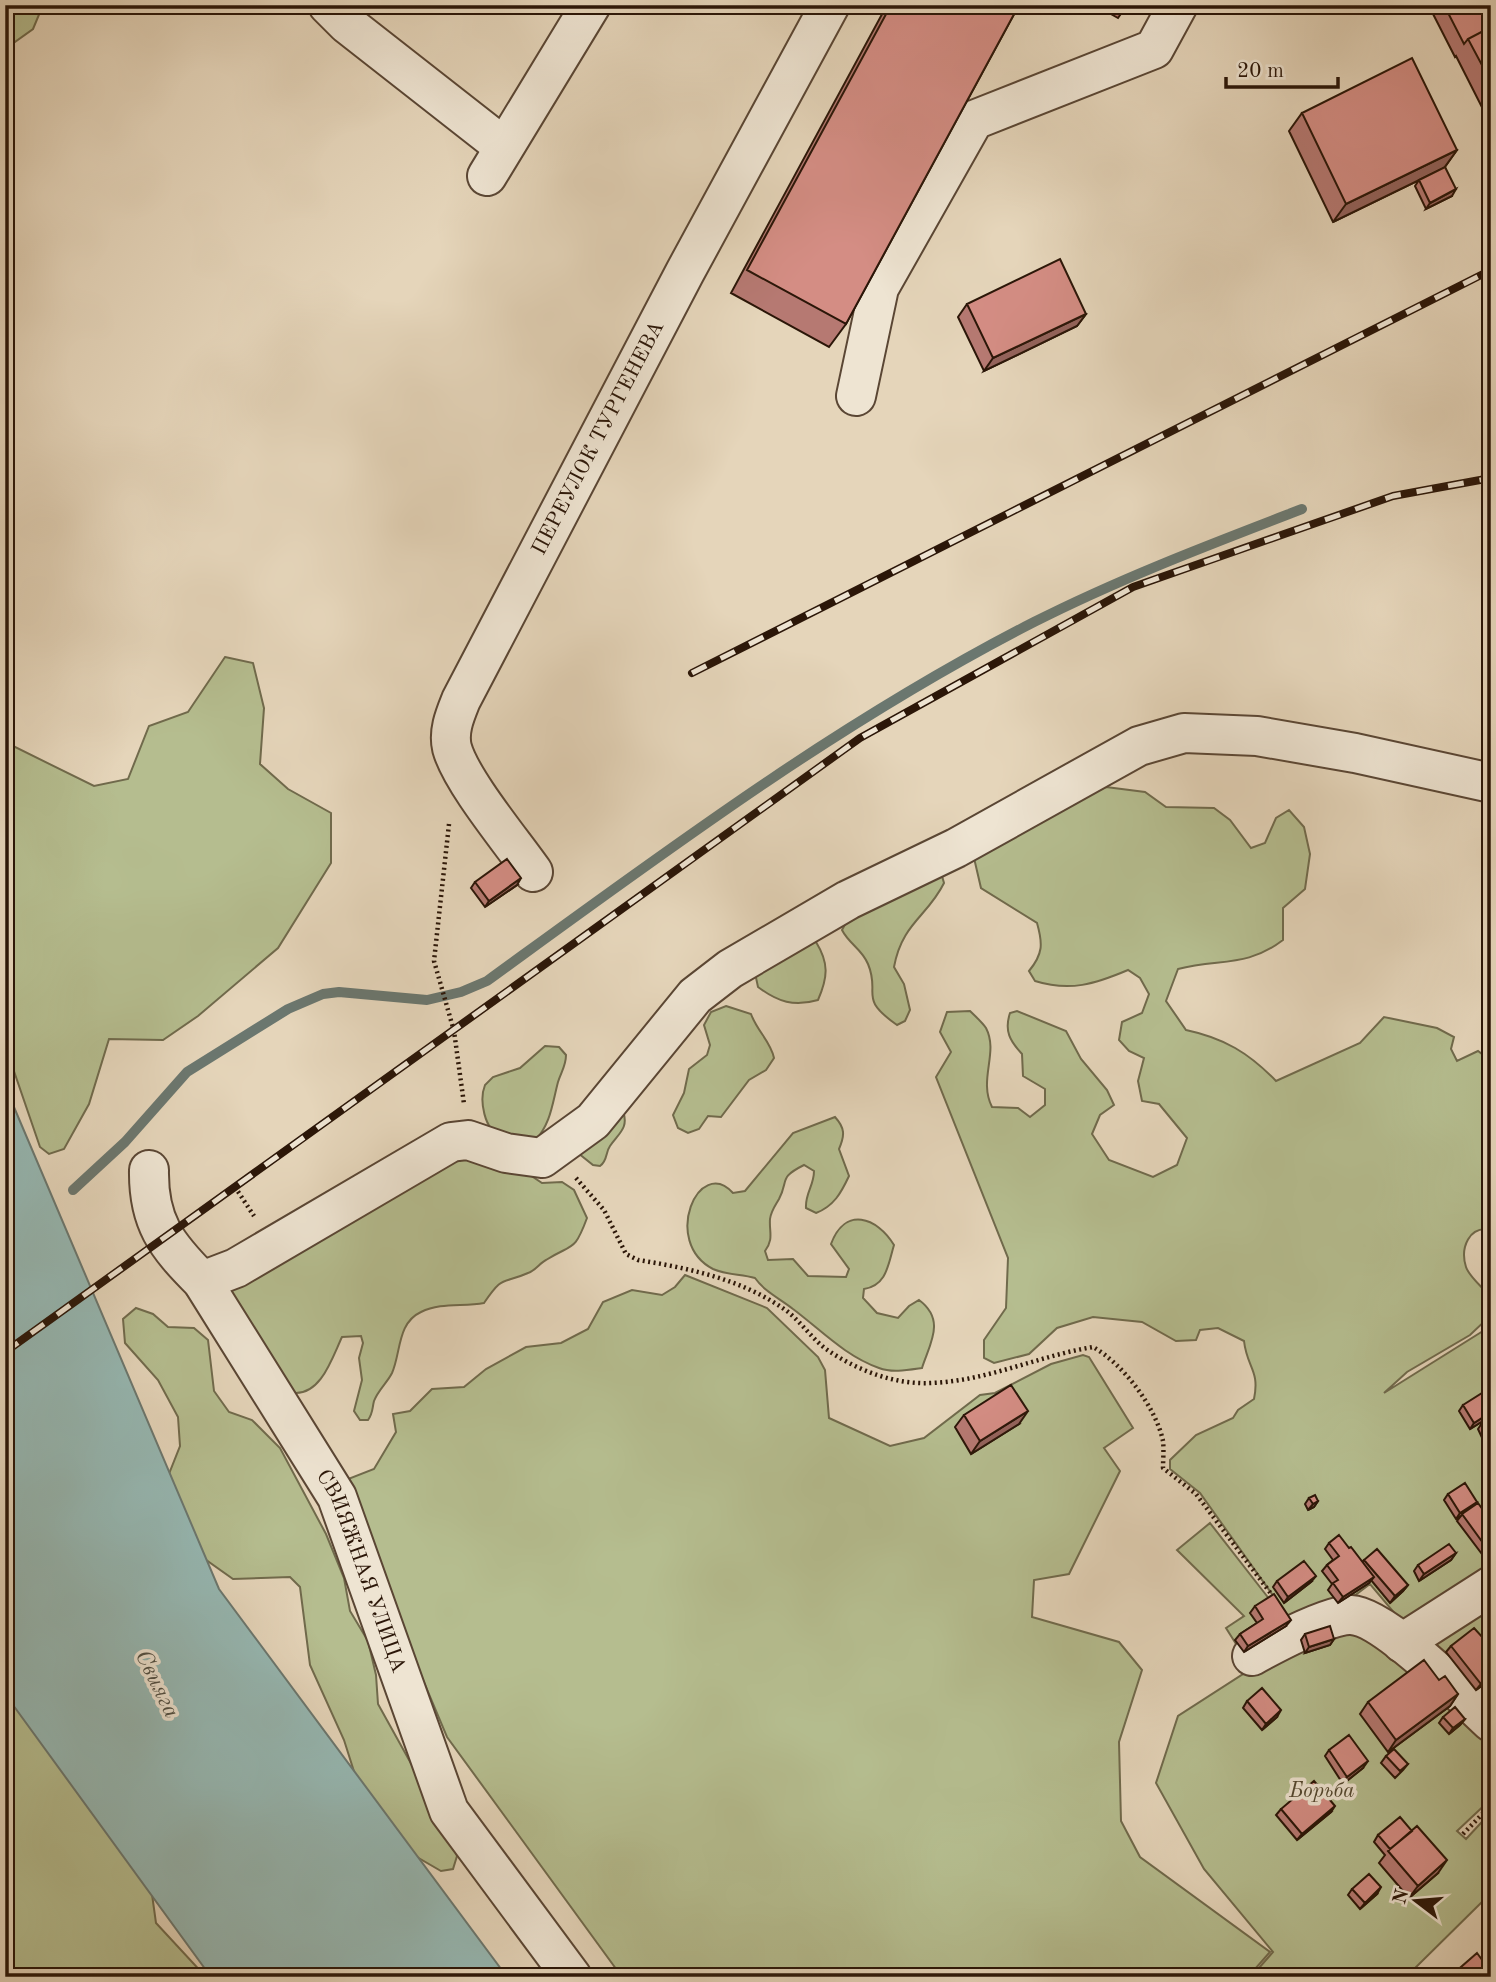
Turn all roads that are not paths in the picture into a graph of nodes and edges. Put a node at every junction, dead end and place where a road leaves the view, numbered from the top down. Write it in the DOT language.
graph roads {
  1 [pos="328,5"];
  2 [pos="591,5"];
  3 [pos="830,5"];
  4 [pos="1178,5"];
  5 [pos="856,396"];
  6 [pos="1491,783"];
  7 [pos="533,872"];
  8 [pos="149,1170"];
  9 [pos="202,1281"];
  10 [pos="1491,1587"];
  11 [pos="1402,1643"];
  12 [pos="1252,1656"];
  13 [pos="1491,1722"];
  14 [pos="572,1977"];
  1 -- 2 [label="street"];
  3 -- 7 [label="street, ПЕРЕУЛОК ТУРГЕНЕВА"];
  4 -- 5 [label="street"];
  6 -- 9 [label="street"];
  8 -- 9 [label="street, СВИЯЖНАЯ УЛИЦА"];
  9 -- 14 [label="street, СВИЯЖНАЯ УЛИЦА"];
  10 -- 11 [label="street"];
  11 -- 12 [label="street"];
  11 -- 13 [label="street"];
}
